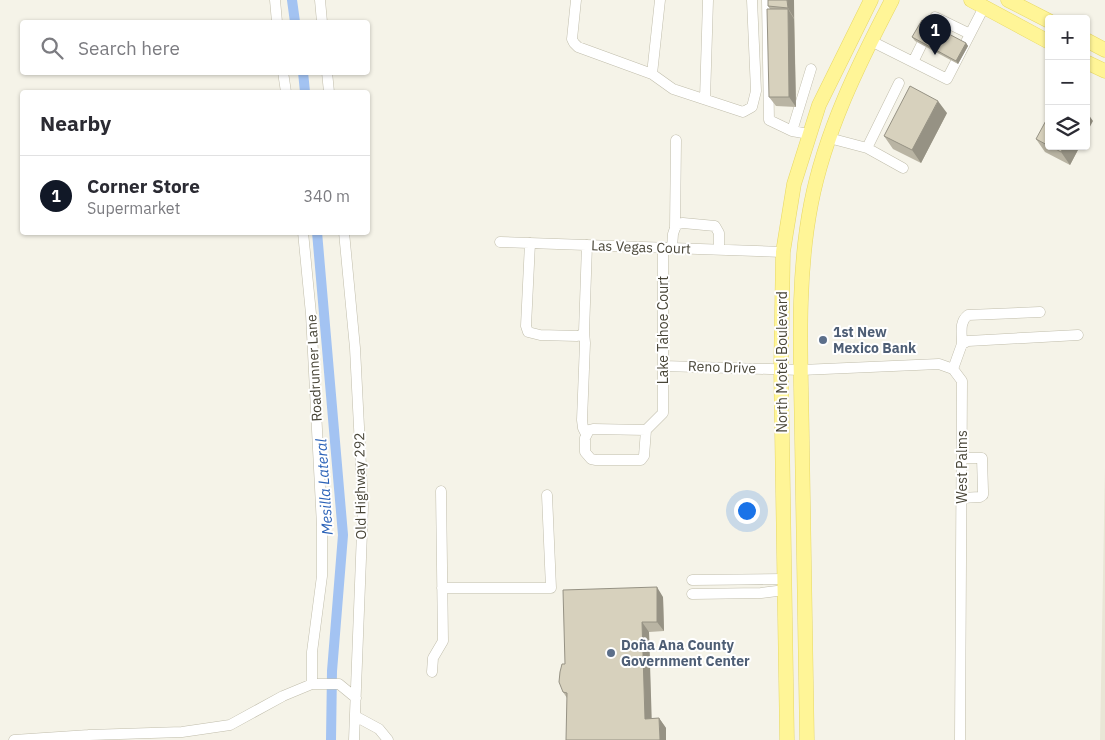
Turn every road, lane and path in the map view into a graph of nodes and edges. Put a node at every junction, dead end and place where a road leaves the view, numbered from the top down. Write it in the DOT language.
graph roads {
  1 [pos="275,0"];
  2 [pos="320,0"];
  3 [pos="576,0"];
  4 [pos="660,0"];
  5 [pos="708,0"];
  6 [pos="752,0"];
  7 [pos="766,0"];
  8 [pos="871,0"];
  9 [pos="892,0"];
  10 [pos="971,0"];
  11 [pos="1008,0"];
  12 [pos="984,7"];
  13 [pos="1045,19"];
  14 [pos="277,20"];
  15 [pos="322,20"];
  16 [pos="970,34"];
  17 [pos="1045,40"];
  18 [pos="871,41"];
  19 [pos="1096,45"];
  20 [pos="1088,60"];
  21 [pos="913,62"];
  22 [pos="1090,64"];
  23 [pos="811,69"];
  24 [pos="1105,71"];
  25 [pos="652,74"];
  26 [pos="283,75"];
  27 [pos="327,75"];
  28 [pos="899,83"];
  29 [pos="286,90"];
  30 [pos="329,90"];
  31 [pos="705,99"];
  32 [pos="792,131"];
  33 [pos="809,134"];
  34 [pos="829,138"];
  35 [pos="676,140"];
  36 [pos="867,148"];
  37 [pos="903,168"];
  38 [pos="675,228"];
  39 [pos="303,235"];
  40 [pos="344,235"];
  41 [pos="500,242"];
  42 [pos="530,243"];
  43 [pos="587,245"];
  44 [pos="668,248"];
  45 [pos="719,250"];
  46 [pos="783,252"];
  47 [pos="1040,312"];
  48 [pos="584,332"];
  49 [pos="1078,335"];
  50 [pos="962,344"];
  51 [pos="663,366"];
  52 [pos="781,369"];
  53 [pos="953,369"];
  54 [pos="801,370"];
  55 [pos="646,430"];
  56 [pos="586,434"];
  57 [pos="962,458"];
  58 [pos="440,491"];
  59 [pos="547,495"];
  60 [pos="962,498"];
  61 [pos="692,580"];
  62 [pos="785,584"];
  63 [pos="805,585"];
  64 [pos="442,588"];
  65 [pos="762,593"];
  66 [pos="692,594"];
  67 [pos="785,611"];
  68 [pos="432,672"];
  69 [pos="316,684"];
  70 [pos="356,698"];
  71 [pos="355,716"];
  72 [pos="90,738"];
  73 [pos="14,740"];
  74 [pos="354,740"];
  75 [pos="388,740"];
  76 [pos="787,740"];
  77 [pos="807,740"];
  78 [pos="960,740"];
  1 -- 14 [label="street"];
  2 -- 15 [label="street"];
  3 -- 25 [label="street"];
  4 -- 25 [label="street"];
  5 -- 31 [label="street"];
  6 -- 31 [label="street"];
  7 -- 32 [label="street"];
  8 -- 33 [label="main road, North Motel Boulevard"];
  9 -- 18 [label="main road, North Motel Boulevard"];
  10 -- 12 [label="main road"];
  11 -- 13 [label="main road"];
  12 -- 16 [label="street"];
  12 -- 17 [label="main road"];
  16 -- 21 [label="street"];
  16 -- 21 [label="street"];
  18 -- 21 [label="street"];
  18 -- 34 [label="main road, North Motel Boulevard"];
  19 -- 20 [label="main road"];
  22 -- 24 [label="main road"];
  23 -- 32 [label="street"];
  25 -- 31 [label="street"];
  26 -- 29 [label="street"];
  27 -- 30 [label="street"];
  28 -- 36 [label="street"];
  32 -- 33 [label="street"];
  33 -- 34 [label="main road"];
  33 -- 46 [label="main road, North Motel Boulevard"];
  34 -- 36 [label="street"];
  34 -- 54 [label="main road, North Motel Boulevard"];
  35 -- 38 [label="street, Lake Tahoe Court"];
  36 -- 37 [label="street"];
  38 -- 44 [label="street, Lake Tahoe Court"];
  38 -- 45 [label="street"];
  39 -- 69 [label="street, Roadrunner Lane"];
  40 -- 70 [label="street, Old Highway 292"];
  41 -- 42 [label="street, Las Vegas Court"];
  42 -- 43 [label="street, Las Vegas Court"];
  42 -- 48 [label="street"];
  43 -- 44 [label="street, Las Vegas Court"];
  43 -- 48 [label="street"];
  44 -- 45 [label="street, Las Vegas Court"];
  44 -- 51 [label="street, Lake Tahoe Court"];
  45 -- 46 [label="street, Las Vegas Court"];
  46 -- 52 [label="main road, North Motel Boulevard"];
  47 -- 50 [label="street"];
  48 -- 56 [label="street"];
  49 -- 50 [label="street"];
  50 -- 53 [label="street"];
  51 -- 52 [label="street, Reno Drive"];
  51 -- 55 [label="street, Lake Tahoe Court"];
  52 -- 54 [label="street"];
  52 -- 62 [label="main road, North Motel Boulevard"];
  53 -- 54 [label="street"];
  53 -- 57 [label="street, West Palms"];
  54 -- 63 [label="main road, North Motel Boulevard"];
  55 -- 56 [label="street"];
  55 -- 56 [label="street"];
  57 -- 60 [label="street, West Palms"];
  57 -- 60 [label="street"];
  58 -- 64 [label="street"];
  59 -- 64 [label="street"];
  60 -- 78 [label="street, West Palms"];
  61 -- 62 [label="street"];
  62 -- 63 [label="main road"];
  62 -- 65 [label="street"];
  62 -- 67 [label="main road, North Motel Boulevard"];
  63 -- 77 [label="main road, North Motel Boulevard"];
  64 -- 68 [label="street"];
  65 -- 66 [label="street"];
  65 -- 67 [label="street"];
  67 -- 76 [label="main road, North Motel Boulevard"];
  69 -- 70 [label="street"];
  69 -- 72 [label="street"];
  70 -- 71 [label="street, Old Highway 292"];
  71 -- 74 [label="street, Old Highway 292"];
  71 -- 75 [label="street"];
  72 -- 73 [label="street"];
}
